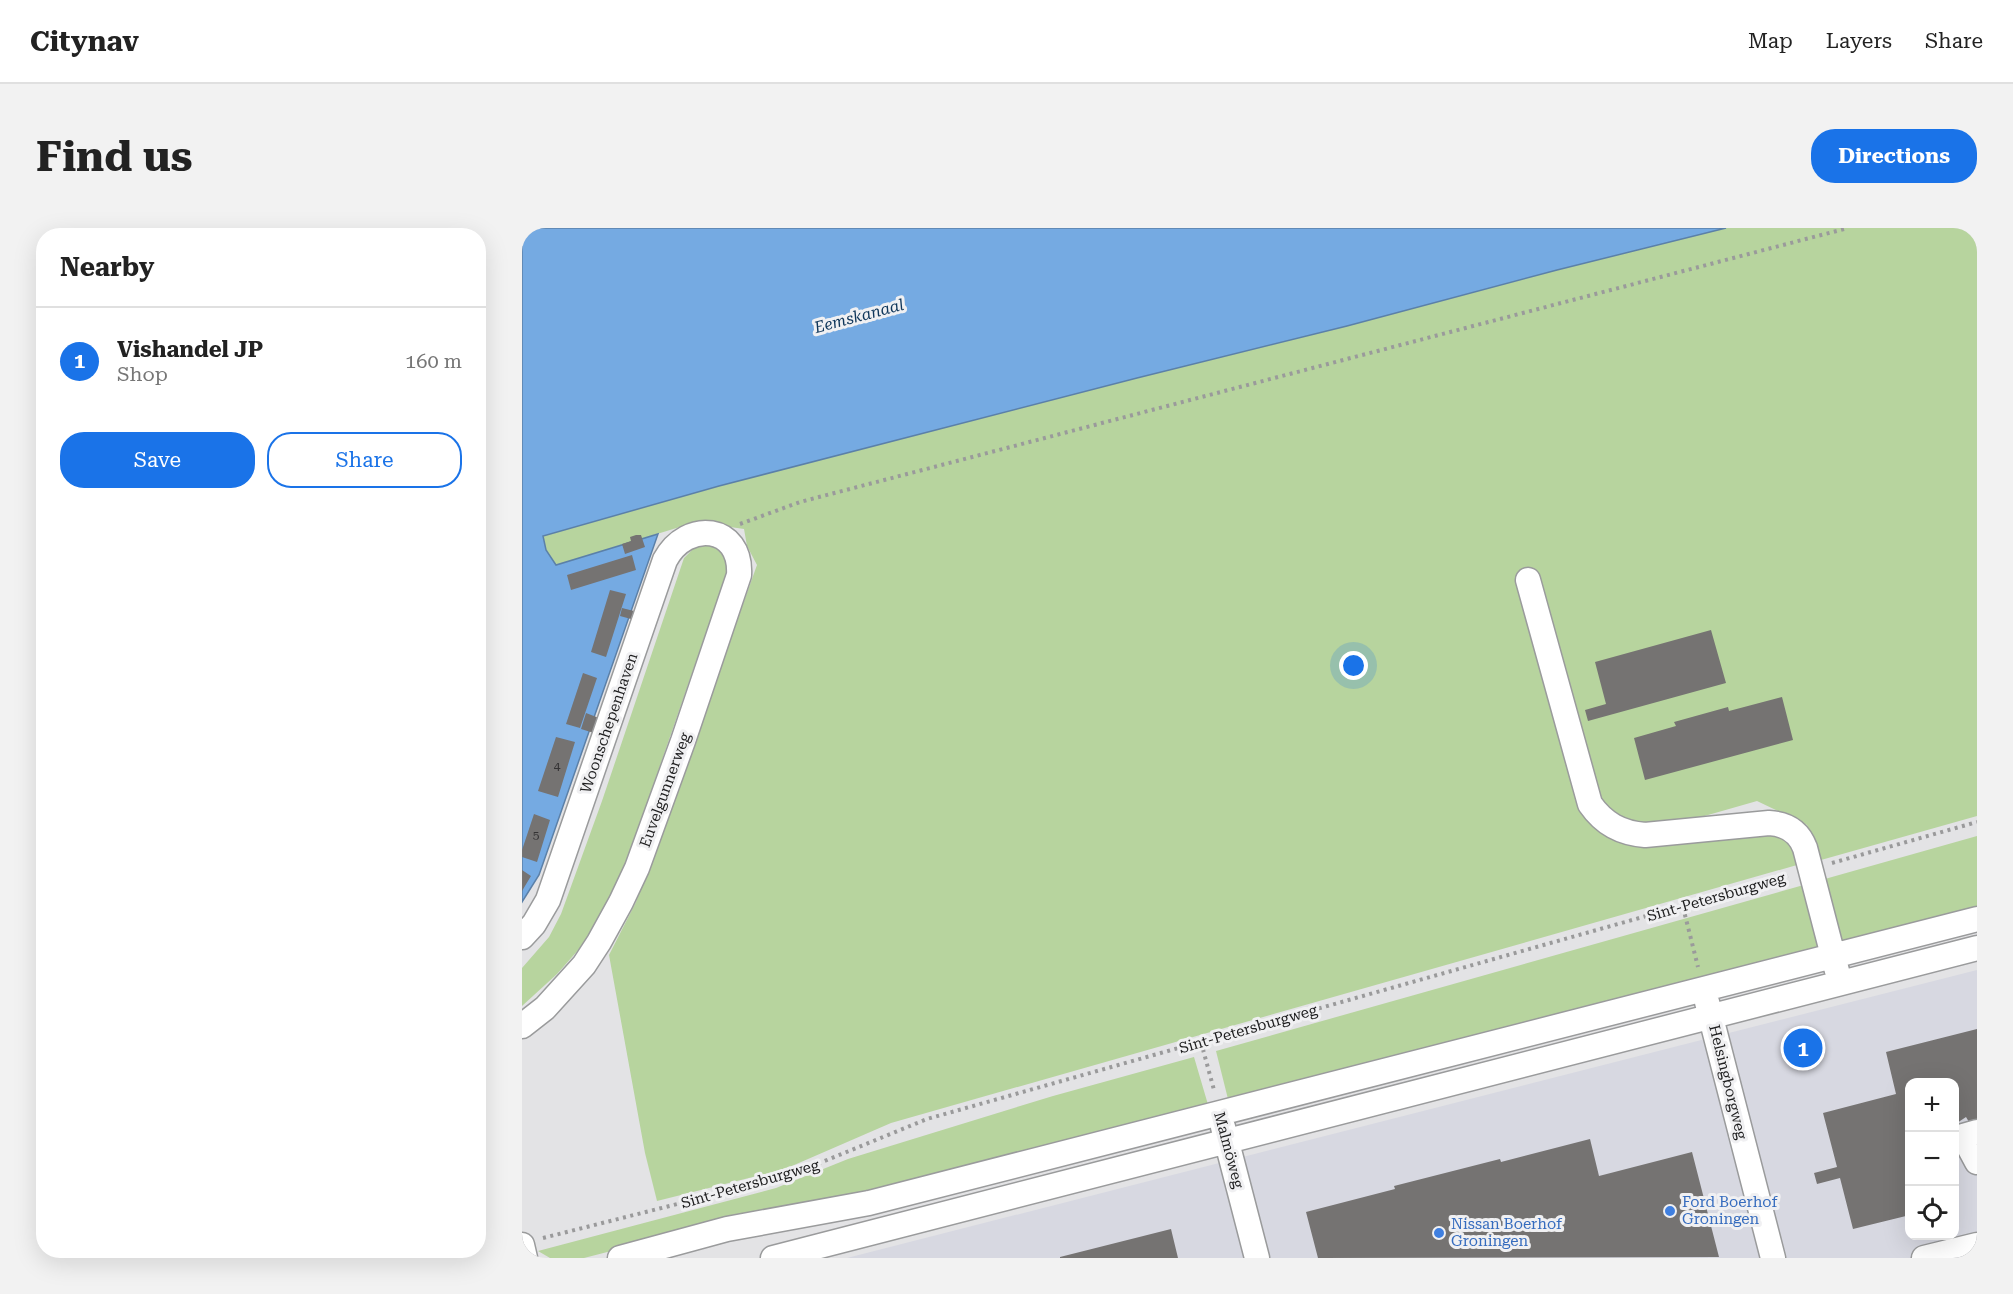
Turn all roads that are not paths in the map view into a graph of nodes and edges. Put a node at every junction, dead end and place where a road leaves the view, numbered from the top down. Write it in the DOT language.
graph roads {
  1 [pos="714,533"];
  2 [pos="1528,580"];
  3 [pos="1977,919"];
  4 [pos="522,937"];
  5 [pos="1977,948"];
  6 [pos="1833,956"];
  7 [pos="1840,983"];
  8 [pos="1704,989"];
  9 [pos="1711,1016"];
  10 [pos="522,1026"];
  11 [pos="1220,1112"];
  12 [pos="1977,1132"];
  13 [pos="1227,1141"];
  14 [pos="1977,1162"];
  15 [pos="1977,1245"];
  16 [pos="620,1258"];
  17 [pos="773,1258"];
  18 [pos="1257,1258"];
  19 [pos="1773,1258"];
  20 [pos="1924,1258"];
  1 -- 4 [label="street, Woonschepenhaven"];
  1 -- 10 [label="street, Euvelgunnerweg"];
  2 -- 6 [label="street"];
  3 -- 6 [label="street"];
  5 -- 7 [label="street"];
  6 -- 7 [label="street"];
  6 -- 8 [label="street"];
  7 -- 9 [label="street"];
  8 -- 9 [label="street, Helsingborgweg"];
  8 -- 11 [label="street"];
  9 -- 13 [label="street"];
  9 -- 19 [label="street, Helsingborgweg"];
  11 -- 13 [label="street, Malmöweg"];
  11 -- 16 [label="street"];
  12 -- 14 [label="street"];
  13 -- 17 [label="street"];
  13 -- 18 [label="street, Malmöweg"];
  15 -- 20 [label="street"];
}
